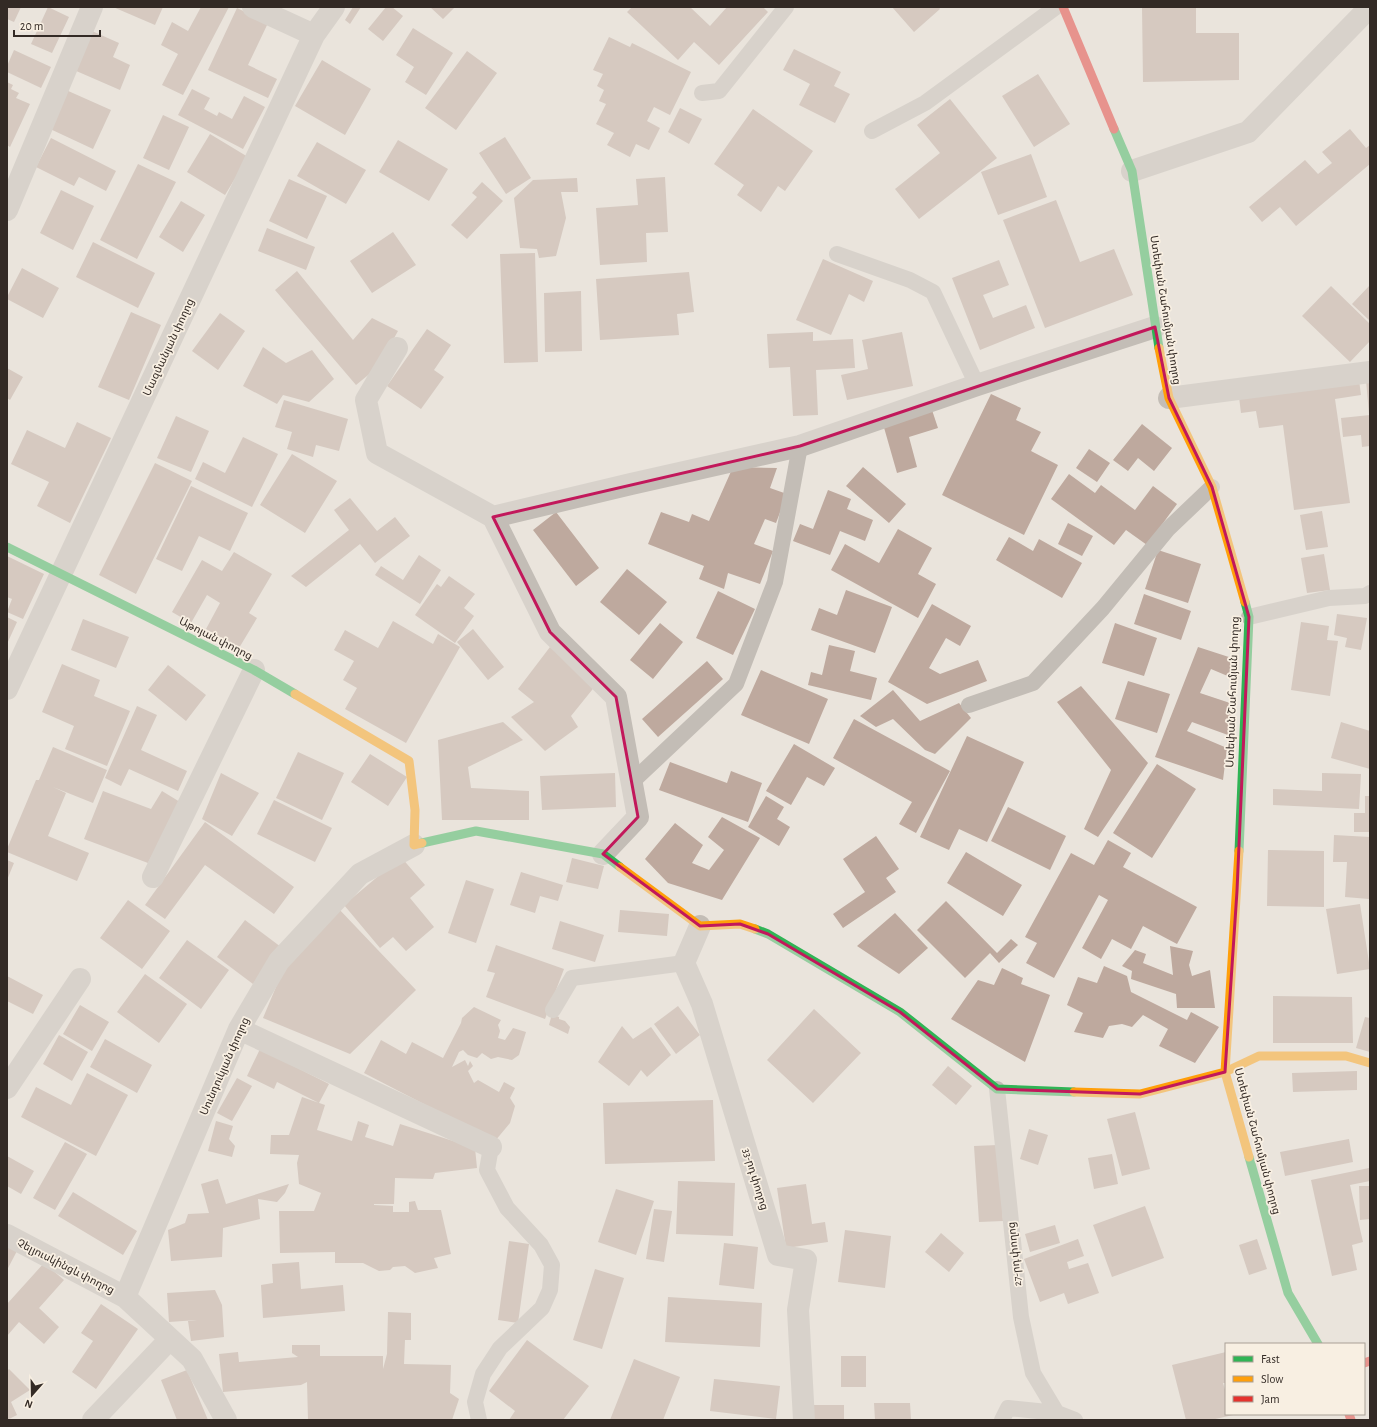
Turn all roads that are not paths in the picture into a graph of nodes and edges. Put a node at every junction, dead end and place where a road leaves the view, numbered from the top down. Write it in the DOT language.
graph roads {
  1 [pos="92,7"];
  2 [pos="253,7"];
  3 [pos="334,7"];
  4 [pos="786,7"];
  5 [pos="1056,7"];
  6 [pos="1063,7"];
  7 [pos="1370,7"];
  8 [pos="314,35"];
  9 [pos="702,93"];
  10 [pos="872,131"];
  11 [pos="1132,171"];
  12 [pos="7,210"];
  13 [pos="837,254"];
  14 [pos="1155,327"];
  15 [pos="397,348"];
  16 [pos="1370,372"];
  17 [pos="977,386"];
  18 [pos="1169,398"];
  19 [pos="800,446"];
  20 [pos="1212,488"];
  21 [pos="493,517"];
  22 [pos="7,547"];
  23 [pos="62,574"];
  24 [pos="1370,593"];
  25 [pos="1248,617"];
  26 [pos="254,670"];
  27 [pos="7,689"];
  28 [pos="969,705"];
  29 [pos="632,782"];
  30 [pos="414,845"];
  31 [pos="603,854"];
  32 [pos="153,877"];
  33 [pos="700,926"];
  34 [pos="684,963"];
  35 [pos="80,979"];
  36 [pos="553,1010"];
  37 [pos="239,1029"];
  38 [pos="1370,1063"];
  39 [pos="1225,1072"];
  40 [pos="7,1088"];
  41 [pos="997,1089"];
  42 [pos="491,1147"];
  43 [pos="7,1235"];
  44 [pos="126,1297"];
  45 [pos="170,1339"];
  46 [pos="1317,1343"];
  47 [pos="1056,1416"];
  48 [pos="93,1420"];
  49 [pos="226,1420"];
  50 [pos="479,1420"];
  51 [pos="804,1420"];
  52 [pos="1002,1420"];
  53 [pos="1075,1420"];
  1 -- 12 [label="street"];
  2 -- 8 [label="street"];
  3 -- 8 [label="street, Մազմանյան փողոց"];
  4 -- 9 [label="lane"];
  5 -- 10 [label="lane"];
  6 -- 11 [label="main road, Ստեփան Շահումյան փողոց"];
  7 -- 11 [label="street"];
  8 -- 23 [label="street, Մազմանյան փողոց"];
  11 -- 14 [label="main road, Ստեփան Շահումյան փողոց"];
  13 -- 17 [label="lane"];
  14 -- 17 [label="street"];
  14 -- 18 [label="main road, Ստեփան Շահումյան փողոց"];
  15 -- 21 [label="street"];
  16 -- 18 [label="street"];
  17 -- 19 [label="street"];
  18 -- 20 [label="main road, Ստեփան Շահումյան փողոց"];
  19 -- 21 [label="street"];
  19 -- 29 [label="lane"];
  20 -- 25 [label="main road, Ստեփան Շահումյան փողոց"];
  20 -- 28 [label="lane"];
  21 -- 29 [label="street"];
  22 -- 23 [label="main road, Աթոյան փողոց"];
  23 -- 26 [label="main road, Աթոյան փողոց"];
  23 -- 27 [label="street, Մազմանյան փողոց"];
  24 -- 25 [label="lane"];
  25 -- 39 [label="main road, Ստեփան Շահումյան փողոց"];
  26 -- 30 [label="main road, Աթոյան փողոց"];
  26 -- 32 [label="street"];
  29 -- 31 [label="street"];
  30 -- 31 [label="main road"];
  30 -- 37 [label="street, Սունդուկյան փողոց"];
  31 -- 33 [label="main road"];
  33 -- 34 [label="street"];
  33 -- 41 [label="main road"];
  34 -- 36 [label="lane"];
  34 -- 51 [label="street, 33-րդ փողոց"];
  35 -- 40 [label="street"];
  37 -- 42 [label="street"];
  37 -- 44 [label="street, Սունդուկյան փողոց"];
  38 -- 39 [label="main road"];
  39 -- 41 [label="main road"];
  39 -- 46 [label="main road, Ստեփան Շահումյան փողոց"];
  41 -- 47 [label="lane, 27-րդ փողոց"];
  42 -- 50 [label="lane"];
  43 -- 44 [label="street, Չելյուսկինցև փողոց"];
  44 -- 45 [label="street, Չելյուսկինցև փողոց"];
  45 -- 48 [label="street"];
  45 -- 49 [label="street, Չելյուսկինցև փողոց"];
  47 -- 52 [label="lane"];
  47 -- 53 [label="lane"];
}
